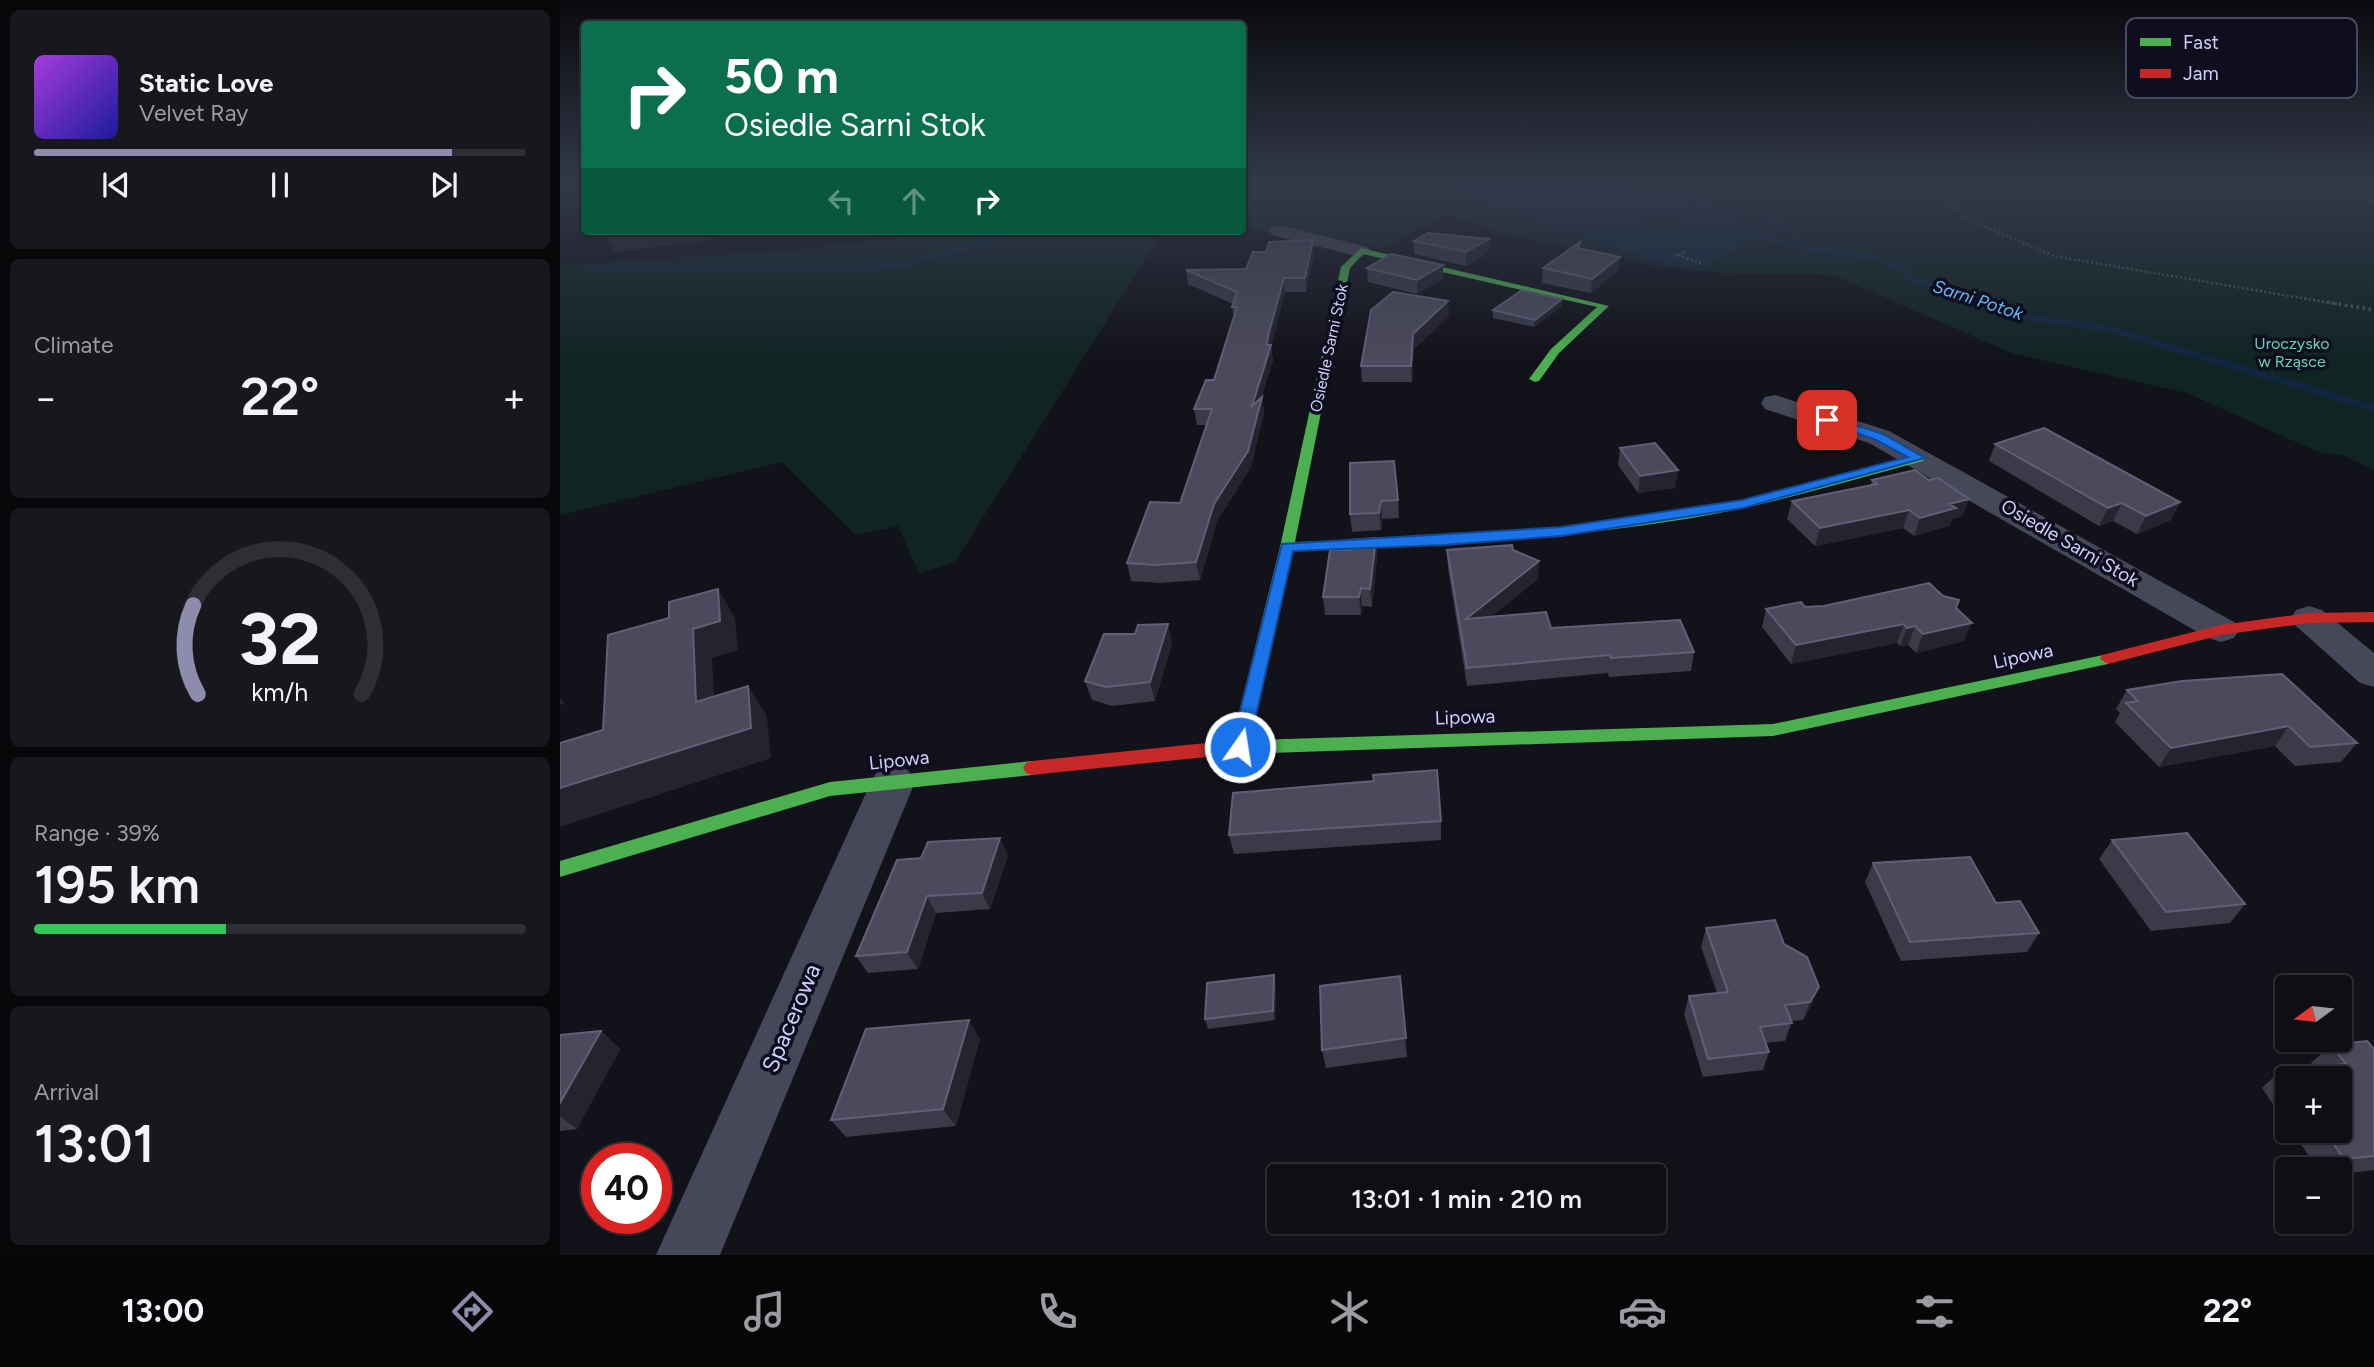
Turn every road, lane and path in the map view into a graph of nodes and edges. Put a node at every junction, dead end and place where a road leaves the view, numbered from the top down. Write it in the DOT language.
graph roads {
  1 [pos="1322,242"];
  2 [pos="2020,242"];
  3 [pos="1361,251"];
  4 [pos="1685,252"];
  5 [pos="1701,263"];
  6 [pos="2374,310"];
  7 [pos="1535,379"];
  8 [pos="1775,403"];
  9 [pos="1919,458"];
  10 [pos="1287,547"];
  11 [pos="2374,617"];
  12 [pos="2309,618"];
  13 [pos="2221,630"];
  14 [pos="2374,674"];
  15 [pos="1240,747"];
  16 [pos="893,782"];
  17 [pos="560,869"];
  18 [pos="688,1255"];
  1 -- 3 [label="street"];
  2 -- 6 [label="path"];
  3 -- 7 [label="street"];
  3 -- 10 [label="street, Osiedle Sarni Stok"];
  4 -- 5 [label="path"];
  8 -- 9 [label="street, Osiedle Sarni Stok"];
  9 -- 10 [label="street"];
  9 -- 13 [label="street, Osiedle Sarni Stok"];
  10 -- 15 [label="street, Osiedle Sarni Stok"];
  11 -- 12 [label="street, Lipowa"];
  12 -- 13 [label="street, Lipowa"];
  12 -- 14 [label="street"];
  13 -- 15 [label="street, Lipowa"];
  15 -- 16 [label="street, Lipowa"];
  16 -- 17 [label="street, Lipowa"];
  16 -- 18 [label="street, Spacerowa"];
}
